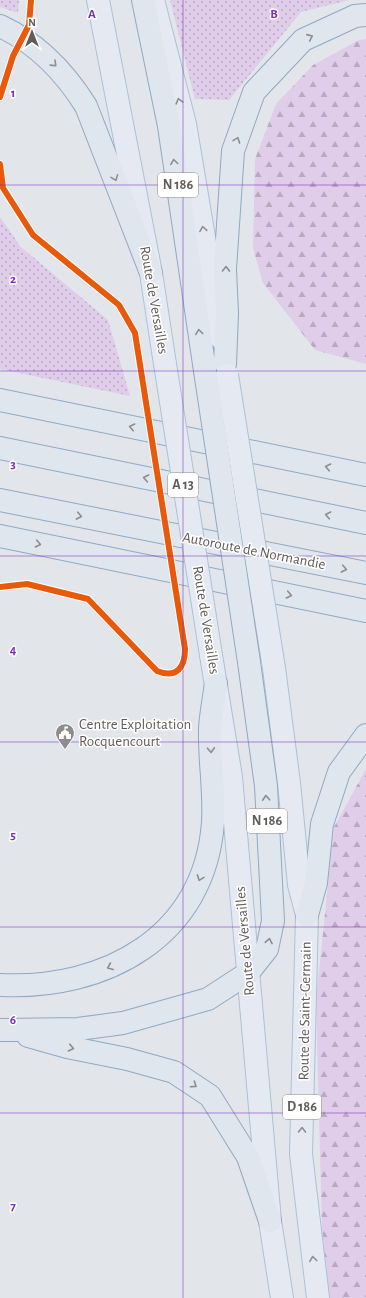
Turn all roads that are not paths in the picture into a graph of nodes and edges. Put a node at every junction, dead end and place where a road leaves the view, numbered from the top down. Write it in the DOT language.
graph roads {
  1 [pos="98,0"];
  2 [pos="143,0"];
  3 [pos="152,0"];
  4 [pos="366,15"];
  5 [pos="0,26"];
  6 [pos="151,272"];
  7 [pos="219,370"];
  8 [pos="0,400"];
  9 [pos="0,448"];
  10 [pos="366,475"];
  11 [pos="0,500"];
  12 [pos="366,523"];
  13 [pos="0,536"];
  14 [pos="366,573"];
  15 [pos="366,611"];
  16 [pos="216,683"];
  17 [pos="366,735"];
  18 [pos="307,916"];
  19 [pos="248,973"];
  20 [pos="0,985"];
  21 [pos="3,1030"];
  22 [pos="270,1221"];
  23 [pos="282,1298"];
  24 [pos="318,1298"];
  1 -- 6 [label="main road, Route de Versailles / N 186"];
  7 -- 2 [label="highway, N 186, one-way"];
  7 -- 3 [label="main road, N 186, one-way"];
  7 -- 4 [label="highway, one-way"];
  5 -- 6 [label="highway, one-way"];
  6 -- 16 [label="main road, Route de Versailles / N 186, bridge"];
  7 -- 18 [label="main road, N 186, bridge"];
  19 -- 7 [label="highway, N 186, one-way, bridge"];
  10 -- 8 [label="highway, one-way"];
  12 -- 9 [label="highway, A 13, one-way"];
  11 -- 14 [label="highway, Autoroute de Normandie, one-way"];
  13 -- 15 [label="highway, one-way"];
  16 -- 19 [label="main road, Route de Versailles / N 186"];
  16 -- 20 [label="highway, one-way"];
  17 -- 18 [label="highway"];
  24 -- 18 [label="main road, Route de Saint-Germain / D 186, one-way"];
  19 -- 21 [label="highway"];
  19 -- 22 [label="main road, Route de Versailles / N 186"];
  21 -- 22 [label="highway, one-way"];
  22 -- 23 [label="main road"];
}
